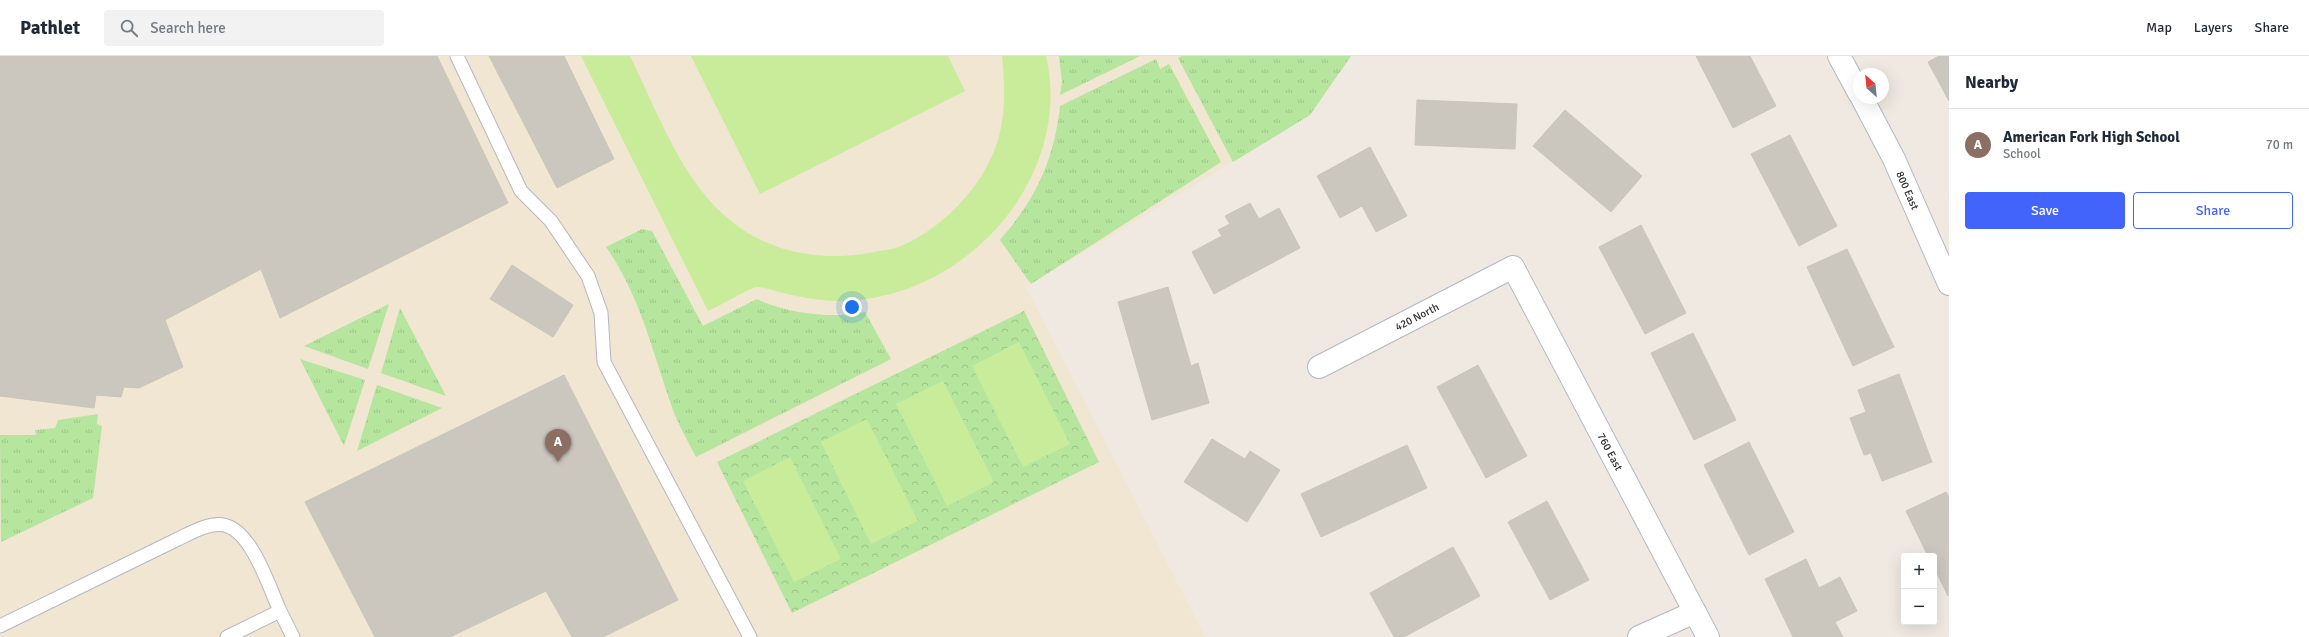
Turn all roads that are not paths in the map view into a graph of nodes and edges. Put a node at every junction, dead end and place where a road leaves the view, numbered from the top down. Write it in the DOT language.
graph roads {
  1 [pos="457,56"];
  2 [pos="1839,56"];
  3 [pos="1853,82"];
  4 [pos="1865,104"];
  5 [pos="1513,267"];
  6 [pos="1949,284"];
  7 [pos="1319,367"];
  8 [pos="280,610"];
  9 [pos="1695,612"];
  10 [pos="0,626"];
  11 [pos="227,637"];
  12 [pos="293,637"];
  13 [pos="750,637"];
  14 [pos="1639,637"];
  15 [pos="1708,637"];
  1 -- 13 [label="lane"];
  2 -- 3 [label="street"];
  4 -- 6 [label="street, 800 East"];
  5 -- 7 [label="street, 420 North"];
  5 -- 9 [label="street, 760 East"];
  8 -- 10 [label="lane"];
  8 -- 11 [label="lane"];
  8 -- 12 [label="lane"];
  9 -- 14 [label="street"];
  9 -- 15 [label="street, 760 East"];
}
